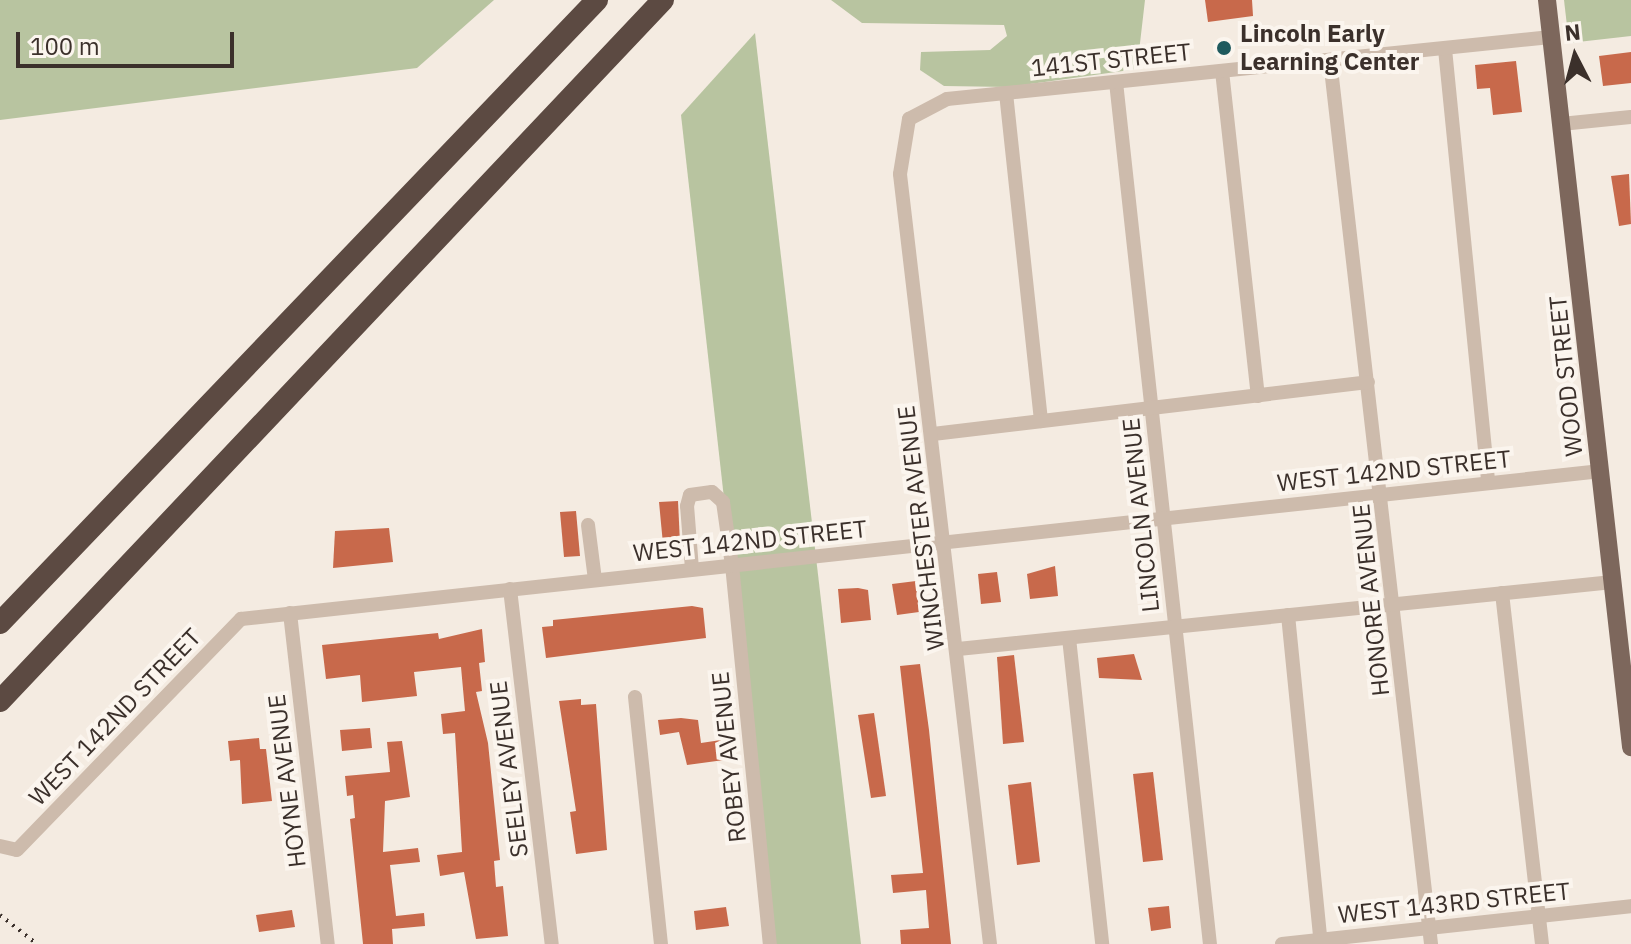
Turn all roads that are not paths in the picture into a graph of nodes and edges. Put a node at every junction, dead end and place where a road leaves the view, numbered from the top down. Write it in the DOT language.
graph roads {
  1 [pos="597,0"];
  2 [pos="663,0"];
  3 [pos="1547,0"];
  4 [pos="1551,37"];
  5 [pos="1445,49"];
  6 [pos="1330,60"];
  7 [pos="1222,71"];
  8 [pos="1116,82"];
  9 [pos="1006,93"];
  10 [pos="916,112"];
  11 [pos="1631,117"];
  12 [pos="1561,124"];
  13 [pos="1368,382"];
  14 [pos="1258,396"];
  15 [pos="1152,408"];
  16 [pos="1041,421"];
  17 [pos="933,434"];
  18 [pos="1601,471"];
  19 [pos="1488,483"];
  20 [pos="1382,495"];
  21 [pos="1164,518"];
  22 [pos="588,525"];
  23 [pos="946,542"];
  24 [pos="732,565"];
  25 [pos="692,569"];
  26 [pos="595,580"];
  27 [pos="1613,582"];
  28 [pos="510,589"];
  29 [pos="1502,593"];
  30 [pos="1394,605"];
  31 [pos="290,613"];
  32 [pos="1288,615"];
  33 [pos="0,623"];
  34 [pos="1176,627"];
  35 [pos="1069,638"];
  36 [pos="958,649"];
  37 [pos="635,697"];
  38 [pos="0,701"];
  39 [pos="1631,747"];
  40 [pos="0,846"];
  41 [pos="1631,906"];
  42 [pos="1538,916"];
  43 [pos="1430,928"];
  44 [pos="1321,942"];
  45 [pos="328,944"];
  46 [pos="552,944"];
  47 [pos="661,944"];
  48 [pos="770,944"];
  49 [pos="990,944"];
  50 [pos="1102,944"];
  51 [pos="1210,944"];
  52 [pos="1282,944"];
  53 [pos="1431,944"];
  54 [pos="1542,944"];
  1 -- 33 [label="highway"];
  2 -- 38 [label="highway"];
  3 -- 4 [label="main road, WOOD STREET"];
  4 -- 5 [label="street, 141ST STREET"];
  4 -- 12 [label="main road, WOOD STREET"];
  5 -- 6 [label="street, 141ST STREET"];
  5 -- 19 [label="street"];
  6 -- 7 [label="street, 141ST STREET"];
  6 -- 13 [label="street, HONORE AVENUE"];
  7 -- 8 [label="street, 141ST STREET"];
  7 -- 14 [label="street"];
  8 -- 9 [label="street, 141ST STREET"];
  8 -- 15 [label="street, LINCOLN AVENUE"];
  9 -- 10 [label="street, 141ST STREET"];
  9 -- 16 [label="street"];
  10 -- 17 [label="street, WINCHESTER AVENUE"];
  11 -- 12 [label="street"];
  12 -- 18 [label="main road, WOOD STREET"];
  13 -- 14 [label="street"];
  13 -- 20 [label="street, HONORE AVENUE"];
  14 -- 15 [label="street"];
  15 -- 16 [label="street"];
  15 -- 21 [label="street, LINCOLN AVENUE"];
  16 -- 17 [label="street"];
  17 -- 23 [label="street, WINCHESTER AVENUE"];
  18 -- 19 [label="street, WEST 142ND STREET"];
  18 -- 27 [label="main road, WOOD STREET"];
  19 -- 20 [label="street, WEST 142ND STREET"];
  20 -- 21 [label="street, WEST 142ND STREET"];
  20 -- 30 [label="street, HONORE AVENUE"];
  21 -- 23 [label="street, WEST 142ND STREET"];
  21 -- 34 [label="street, LINCOLN AVENUE"];
  22 -- 26 [label="street"];
  23 -- 24 [label="street, WEST 142ND STREET"];
  23 -- 36 [label="street, WINCHESTER AVENUE"];
  24 -- 25 [label="street, WEST 142ND STREET"];
  24 -- 25 [label="street, ROBEY AVENUE"];
  24 -- 48 [label="street, ROBEY AVENUE"];
  25 -- 26 [label="street, WEST 142ND STREET"];
  26 -- 28 [label="street, WEST 142ND STREET"];
  27 -- 29 [label="street"];
  27 -- 39 [label="main road, WOOD STREET"];
  28 -- 31 [label="street, WEST 142ND STREET"];
  28 -- 46 [label="street, SEELEY AVENUE"];
  29 -- 30 [label="street"];
  29 -- 42 [label="street"];
  30 -- 32 [label="street"];
  30 -- 43 [label="street, HONORE AVENUE"];
  31 -- 40 [label="street, WEST 142ND STREET"];
  31 -- 45 [label="street, HOYNE AVENUE"];
  32 -- 34 [label="street"];
  32 -- 44 [label="street"];
  34 -- 35 [label="street"];
  34 -- 51 [label="street, LINCOLN AVENUE"];
  35 -- 36 [label="street"];
  35 -- 50 [label="street"];
  36 -- 49 [label="street, WINCHESTER AVENUE"];
  37 -- 47 [label="street"];
  41 -- 42 [label="street, WEST 143RD STREET"];
  42 -- 43 [label="street, WEST 143RD STREET"];
  42 -- 54 [label="street"];
  43 -- 44 [label="street, WEST 143RD STREET"];
  43 -- 53 [label="street, HONORE AVENUE"];
  44 -- 52 [label="street, WEST 143RD STREET"];
}
